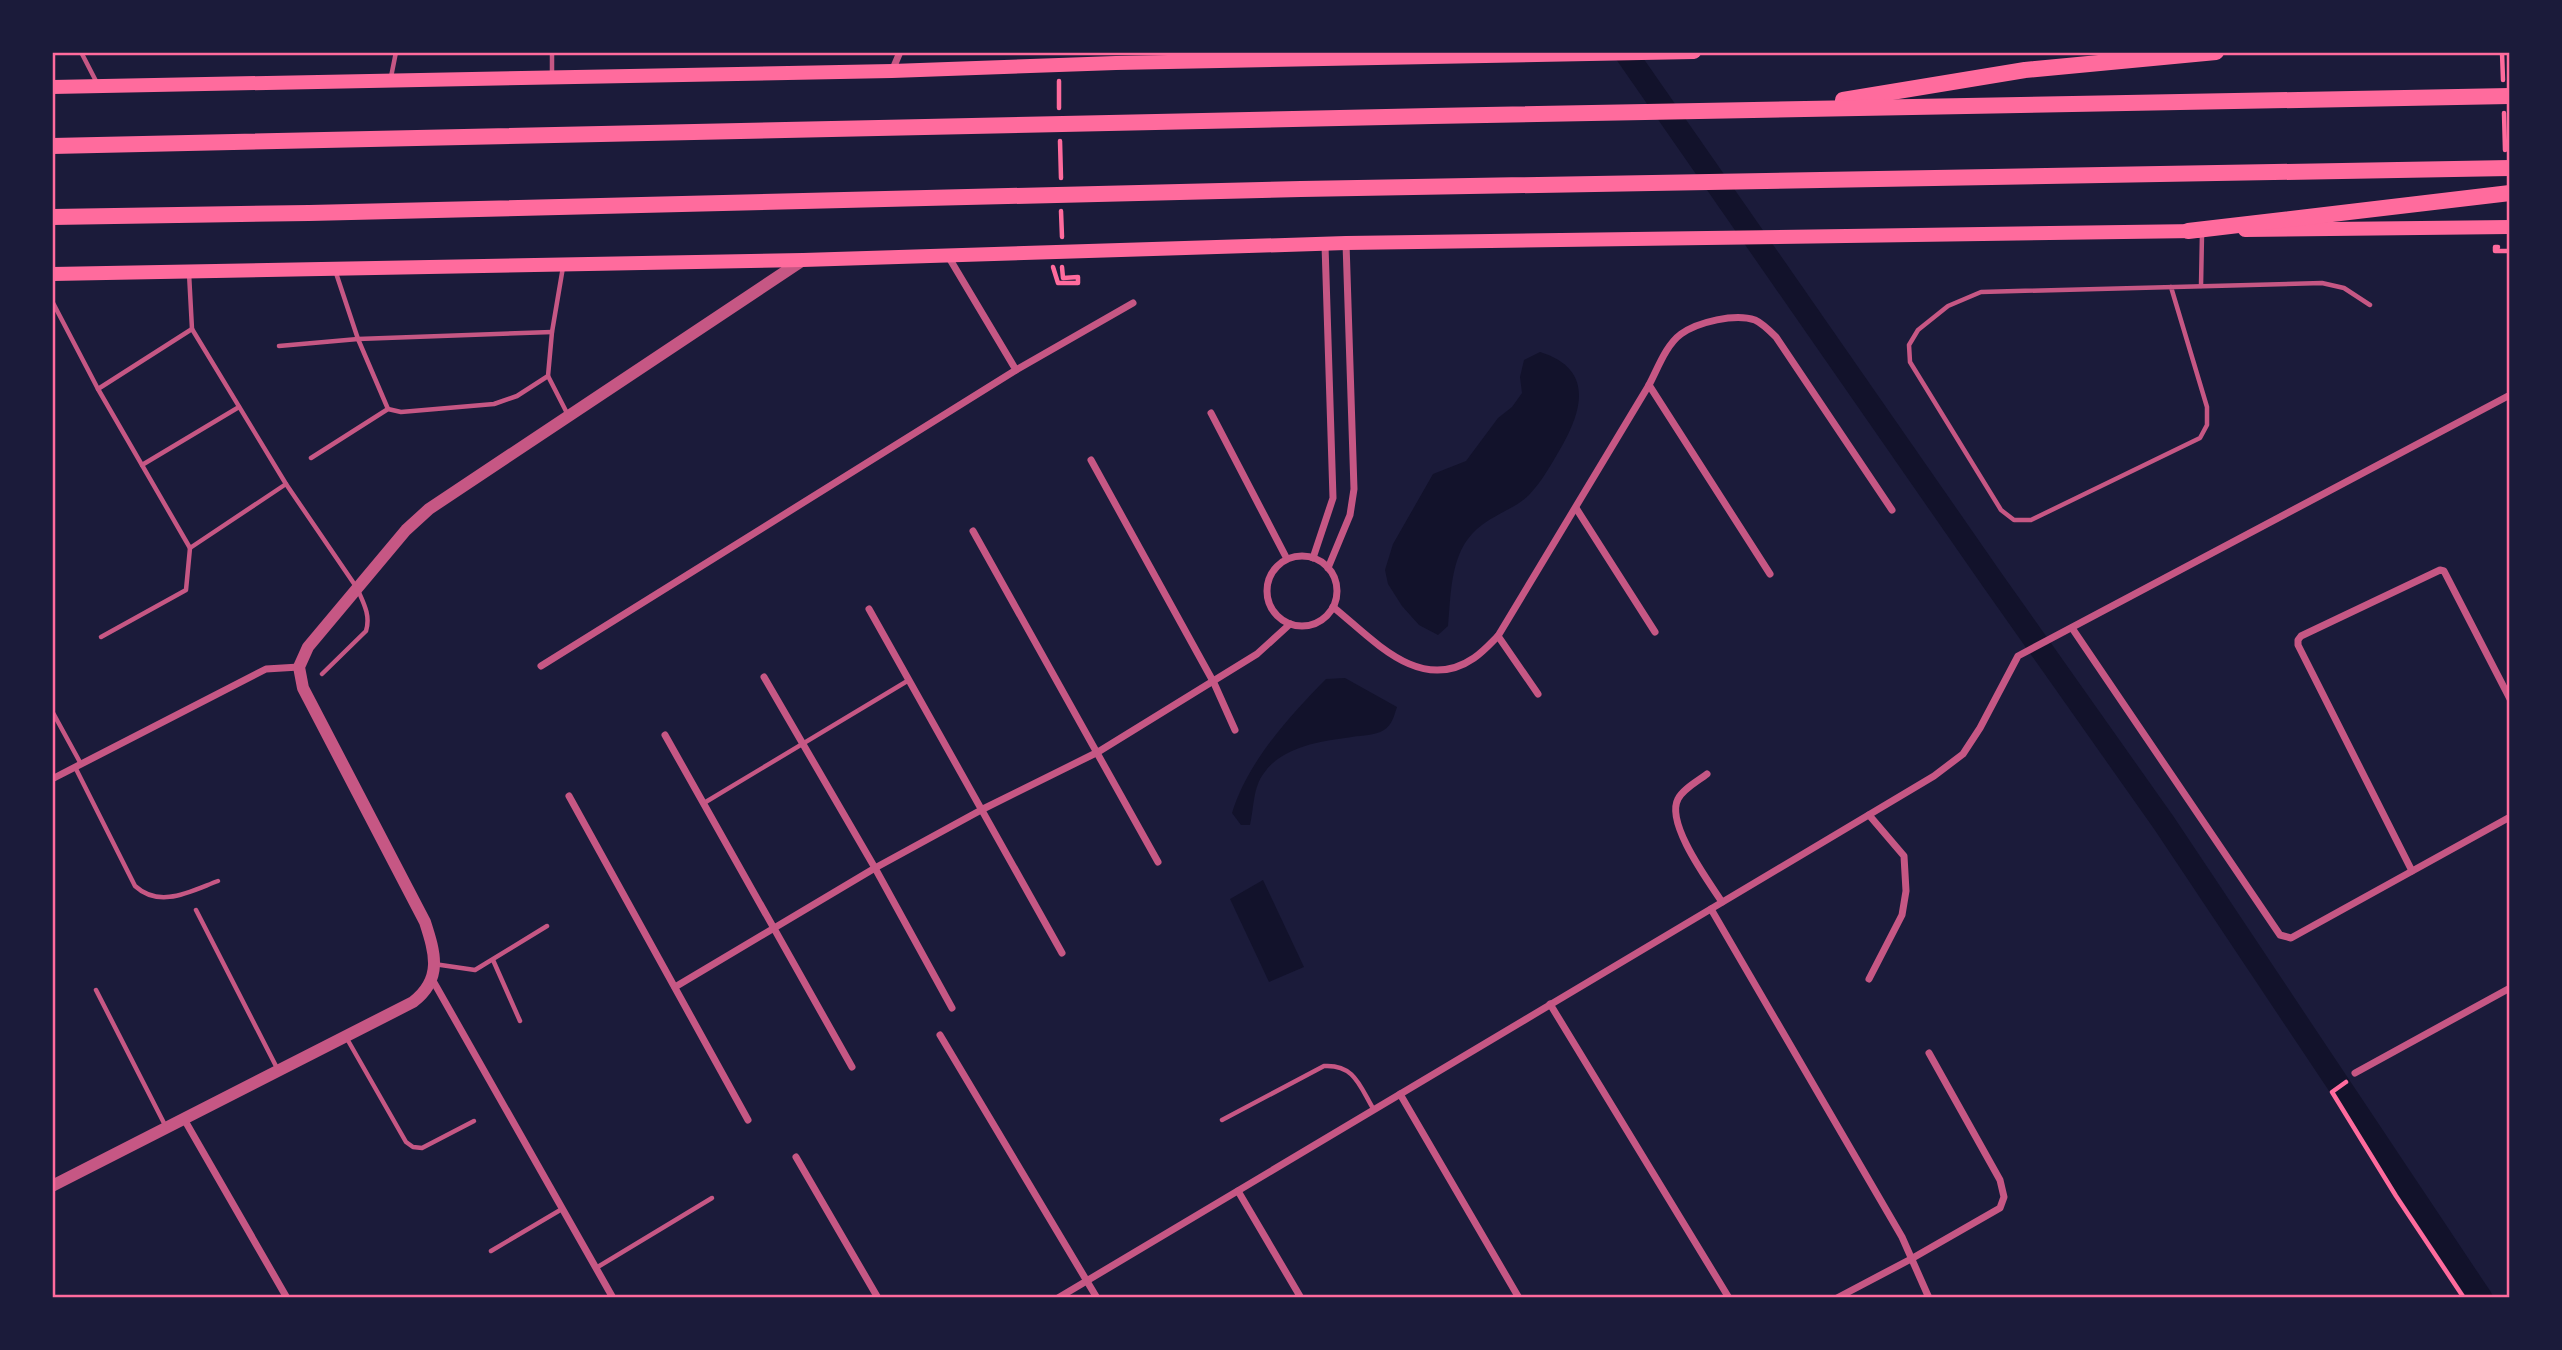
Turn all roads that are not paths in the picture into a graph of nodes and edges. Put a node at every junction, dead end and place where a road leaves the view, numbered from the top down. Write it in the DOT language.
graph roads {
  1 [pos="81,52"];
  2 [pos="396,52"];
  3 [pos="552,52"];
  4 [pos="900,52"];
  5 [pos="1134,52"];
  6 [pos="1693,52"];
  7 [pos="2216,52"];
  8 [pos="1116,63"];
  9 [pos="892,71"];
  10 [pos="552,76"];
  11 [pos="390,82"];
  12 [pos="52,87"];
  13 [pos="100,87"];
  14 [pos="2510,96"];
  15 [pos="1785,109"];
  16 [pos="52,146"];
  17 [pos="2510,169"];
  18 [pos="2510,193"];
  19 [pos="52,216"];
  20 [pos="2510,227"];
  21 [pos="2195,231"];
  22 [pos="1346,243"];
  23 [pos="1325,244"];
  24 [pos="948,256"];
  25 [pos="803,260"];
  26 [pos="563,265"];
  27 [pos="335,270"];
  28 [pos="189,272"];
  29 [pos="52,274"];
  30 [pos="2201,286"];
  31 [pos="2171,287"];
  32 [pos="52,301"];
  33 [pos="1133,303"];
  34 [pos="2370,305"];
  35 [pos="192,329"];
  36 [pos="552,332"];
  37 [pos="358,339"];
  38 [pos="279,346"];
  39 [pos="1016,370"];
  40 [pos="548,376"];
  41 [pos="1650,385"];
  42 [pos="98,389"];
  43 [pos="2510,395"];
  44 [pos="239,407"];
  45 [pos="388,409"];
  46 [pos="1211,413"];
  47 [pos="568,416"];
  48 [pos="311,458"];
  49 [pos="1091,460"];
  50 [pos="142,465"];
  51 [pos="286,484"];
  52 [pos="1576,508"];
  53 [pos="1892,510"];
  54 [pos="972,531"];
  55 [pos="190,548"];
  56 [pos="1313,558"];
  57 [pos="1287,559"];
  58 [pos="1328,568"];
  59 [pos="1770,573"];
  60 [pos="357,588"];
  61 [pos="1333,607"];
  62 [pos="869,609"];
  63 [pos="1290,624"];
  64 [pos="2068,629"];
  65 [pos="1656,632"];
  66 [pos="1499,636"];
  67 [pos="101,638"];
  68 [pos="541,666"];
  69 [pos="299,667"];
  70 [pos="322,674"];
  71 [pos="765,677"];
  72 [pos="909,680"];
  73 [pos="1214,683"];
  74 [pos="1538,694"];
  75 [pos="2510,699"];
  76 [pos="52,711"];
  77 [pos="1234,730"];
  78 [pos="665,735"];
  79 [pos="803,745"];
  80 [pos="1098,752"];
  81 [pos="78,766"];
  82 [pos="1707,774"];
  83 [pos="52,779"];
  84 [pos="569,796"];
  85 [pos="704,804"];
  86 [pos="983,809"];
  87 [pos="1870,815"];
  88 [pos="2510,817"];
  89 [pos="1158,862"];
  90 [pos="875,868"];
  91 [pos="2412,871"];
  92 [pos="218,881"];
  93 [pos="1722,902"];
  94 [pos="1711,909"];
  95 [pos="196,910"];
  96 [pos="547,926"];
  97 [pos="773,928"];
  98 [pos="1062,953"];
  99 [pos="493,960"];
  100 [pos="433,964"];
  101 [pos="432,979"];
  102 [pos="1869,979"];
  103 [pos="674,986"];
  104 [pos="2510,988"];
  105 [pos="96,990"];
  106 [pos="1550,1004"];
  107 [pos="952,1008"];
  108 [pos="520,1021"];
  109 [pos="940,1035"];
  110 [pos="345,1037"];
  111 [pos="1929,1053"];
  112 [pos="852,1067"];
  113 [pos="278,1071"];
  114 [pos="2355,1073"];
  115 [pos="1400,1094"];
  116 [pos="1374,1110"];
  117 [pos="184,1119"];
  118 [pos="1222,1120"];
  119 [pos="748,1121"];
  120 [pos="474,1122"];
  121 [pos="166,1128"];
  122 [pos="796,1157"];
  123 [pos="52,1186"];
  124 [pos="1238,1191"];
  125 [pos="712,1198"];
  126 [pos="563,1209"];
  127 [pos="491,1251"];
  128 [pos="1911,1259"];
  129 [pos="596,1268"];
  130 [pos="1087,1280"];
  131 [pos="287,1297"];
  132 [pos="613,1297"];
  133 [pos="878,1297"];
  134 [pos="1058,1297"];
  135 [pos="1097,1297"];
  136 [pos="1301,1297"];
  137 [pos="1519,1297"];
  138 [pos="1729,1297"];
  139 [pos="1837,1297"];
  140 [pos="1930,1297"];
  1 -- 13 [label="lane"];
  2 -- 11 [label="lane"];
  3 -- 10 [label="lane"];
  4 -- 9 [label="street"];
  5 -- 8 [label="street"];
  6 -- 8 [label="main road"];
  7 -- 15 [label="highway"];
  8 -- 9 [label="main road"];
  9 -- 10 [label="main road"];
  10 -- 11 [label="main road"];
  11 -- 13 [label="main road"];
  12 -- 13 [label="main road"];
  14 -- 15 [label="highway"];
  15 -- 16 [label="highway"];
  17 -- 19 [label="highway"];
  18 -- 21 [label="highway"];
  20 -- 21 [label="main road"];
  21 -- 22 [label="main road"];
  21 -- 30 [label="lane"];
  22 -- 23 [label="main road"];
  22 -- 58 [label="street"];
  23 -- 24 [label="main road"];
  23 -- 56 [label="street"];
  24 -- 25 [label="main road"];
  24 -- 39 [label="street"];
  25 -- 26 [label="main road"];
  25 -- 47 [label="street"];
  26 -- 27 [label="main road"];
  26 -- 36 [label="lane"];
  27 -- 28 [label="main road"];
  27 -- 37 [label="lane"];
  28 -- 29 [label="main road"];
  28 -- 35 [label="lane"];
  30 -- 31 [label="lane"];
  30 -- 34 [label="lane"];
  31 -- 31 [label="lane"];
  32 -- 42 [label="lane"];
  33 -- 39 [label="street"];
  35 -- 42 [label="lane"];
  35 -- 44 [label="lane"];
  36 -- 37 [label="lane"];
  36 -- 40 [label="lane"];
  37 -- 38 [label="lane"];
  37 -- 45 [label="lane"];
  39 -- 68 [label="street"];
  40 -- 45 [label="lane"];
  40 -- 47 [label="lane"];
  41 -- 52 [label="street"];
  41 -- 53 [label="street"];
  41 -- 59 [label="street"];
  42 -- 50 [label="lane"];
  43 -- 64 [label="street"];
  44 -- 50 [label="lane"];
  44 -- 51 [label="lane"];
  45 -- 48 [label="lane"];
  46 -- 57 [label="street"];
  47 -- 60 [label="street"];
  49 -- 73 [label="street"];
  50 -- 55 [label="lane"];
  51 -- 55 [label="lane"];
  51 -- 60 [label="lane"];
  52 -- 65 [label="street"];
  52 -- 66 [label="street"];
  54 -- 80 [label="street"];
  55 -- 67 [label="lane"];
  56 -- 57 [label="street"];
  56 -- 58 [label="street"];
  57 -- 63 [label="street"];
  58 -- 61 [label="street"];
  60 -- 69 [label="street"];
  60 -- 70 [label="lane"];
  61 -- 63 [label="street"];
  61 -- 66 [label="street"];
  62 -- 72 [label="street"];
  63 -- 73 [label="street"];
  64 -- 87 [label="street"];
  64 -- 91 [label="street"];
  66 -- 74 [label="street"];
  69 -- 81 [label="street"];
  69 -- 100 [label="street"];
  71 -- 79 [label="street"];
  72 -- 79 [label="lane"];
  72 -- 86 [label="street"];
  73 -- 77 [label="street"];
  73 -- 80 [label="street"];
  75 -- 91 [label="street"];
  76 -- 81 [label="lane"];
  78 -- 85 [label="street"];
  79 -- 85 [label="lane"];
  79 -- 90 [label="street"];
  80 -- 86 [label="street"];
  80 -- 89 [label="street"];
  81 -- 83 [label="street"];
  81 -- 92 [label="lane"];
  82 -- 93 [label="street"];
  84 -- 103 [label="street"];
  85 -- 97 [label="street"];
  86 -- 90 [label="street"];
  86 -- 98 [label="street"];
  87 -- 93 [label="street"];
  87 -- 102 [label="street"];
  88 -- 91 [label="street"];
  90 -- 97 [label="street"];
  90 -- 107 [label="street"];
  93 -- 94 [label="street"];
  94 -- 106 [label="street"];
  94 -- 128 [label="street"];
  95 -- 113 [label="lane"];
  96 -- 99 [label="lane"];
  97 -- 103 [label="street"];
  97 -- 112 [label="street"];
  99 -- 100 [label="lane"];
  99 -- 108 [label="lane"];
  100 -- 101 [label="street"];
  101 -- 110 [label="street"];
  101 -- 126 [label="street"];
  103 -- 119 [label="street"];
  104 -- 114 [label="street"];
  105 -- 121 [label="lane"];
  106 -- 115 [label="street"];
  106 -- 138 [label="street"];
  109 -- 130 [label="street"];
  110 -- 113 [label="street"];
  110 -- 120 [label="lane"];
  111 -- 128 [label="street"];
  113 -- 117 [label="street"];
  115 -- 116 [label="street"];
  115 -- 137 [label="street"];
  116 -- 118 [label="lane"];
  116 -- 124 [label="street"];
  117 -- 121 [label="street"];
  117 -- 131 [label="street"];
  121 -- 123 [label="street"];
  122 -- 133 [label="street"];
  124 -- 130 [label="street"];
  124 -- 136 [label="street"];
  125 -- 129 [label="lane"];
  126 -- 127 [label="lane"];
  126 -- 129 [label="street"];
  128 -- 139 [label="street"];
  128 -- 140 [label="street"];
  129 -- 132 [label="street"];
  130 -- 134 [label="street"];
  130 -- 135 [label="street"];
}
